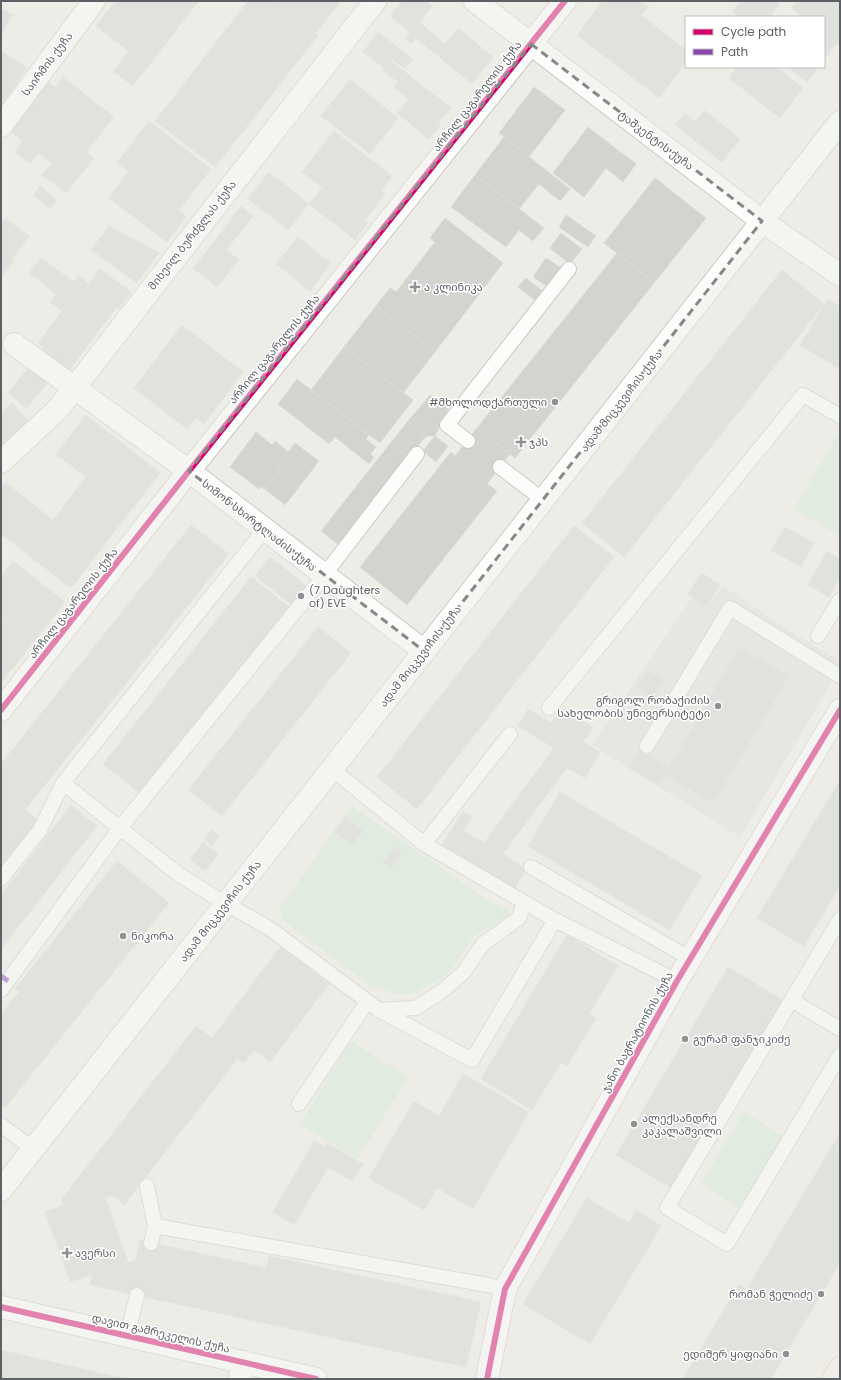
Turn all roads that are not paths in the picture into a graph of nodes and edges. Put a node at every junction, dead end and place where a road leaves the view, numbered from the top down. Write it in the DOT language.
graph roads {
  1 [pos="94,1"];
  2 [pos="375,1"];
  3 [pos="474,1"];
  4 [pos="565,1"];
  5 [pos="531,44"];
  6 [pos="1,126"];
  7 [pos="838,127"];
  8 [pos="762,221"];
  9 [pos="569,269"];
  10 [pos="840,275"];
  11 [pos="14,344"];
  12 [pos="74,388"];
  13 [pos="840,416"];
  14 [pos="468,441"];
  15 [pos="418,454"];
  16 [pos="1,462"];
  17 [pos="500,467"];
  18 [pos="189,470"];
  19 [pos="544,500"];
  20 [pos="265,529"];
  21 [pos="324,575"];
  22 [pos="840,600"];
  23 [pos="818,636"];
  24 [pos="424,651"];
  25 [pos="840,676"];
  26 [pos="549,708"];
  27 [pos="1,710"];
  28 [pos="840,710"];
  29 [pos="510,734"];
  30 [pos="647,746"];
  31 [pos="332,769"];
  32 [pos="64,783"];
  33 [pos="120,828"];
  34 [pos="424,844"];
  35 [pos="531,867"];
  36 [pos="1,879"];
  37 [pos="524,902"];
  38 [pos="226,904"];
  39 [pos="840,919"];
  40 [pos="555,920"];
  41 [pos="691,959"];
  42 [pos="677,981"];
  43 [pos="1,990"];
  44 [pos="791,1000"];
  45 [pos="367,1002"];
  46 [pos="379,1010"];
  47 [pos="840,1029"];
  48 [pos="840,1055"];
  49 [pos="299,1104"];
  50 [pos="1,1125"];
  51 [pos="33,1149"];
  52 [pos="147,1186"];
  53 [pos="1,1190"];
  54 [pos="155,1226"];
  55 [pos="151,1242"];
  56 [pos="505,1289"];
  57 [pos="137,1295"];
  58 [pos="1,1307"];
  59 [pos="127,1336"];
  60 [pos="840,1368"];
  61 [pos="242,1371"];
  62 [pos="316,1379"];
  63 [pos="487,1379"];
  64 [pos="834,1379"];
  1 -- 6 [label="street, საირმის ქუჩა"];
  2 -- 12 [label="street, მიხეილ ბურძგლას ქუჩა"];
  3 -- 5 [label="street, ტაშკენტის ქუჩა"];
  4 -- 5 [label="street, არჩილ ცაგარელის ქუჩა"];
  5 -- 8 [label="street, ტაშკენტის ქუჩა"];
  5 -- 18 [label="street, არჩილ ცაგარელის ქუჩა"];
  7 -- 8 [label="street, ადამ მიცკევიჩის ქუჩა"];
  8 -- 10 [label="street, ტაშკენტის ქუჩა"];
  8 -- 19 [label="street, ადამ მიცკევიჩის ქუჩა"];
  9 -- 14 [label="lane"];
  11 -- 12 [label="street, სიმონ სხირტლაძის ქუჩა"];
  12 -- 16 [label="street, მიხეილ ბურძგლას ქუჩა"];
  12 -- 18 [label="street, სიმონ სხირტლაძის ქუჩა"];
  13 -- 26 [label="lane"];
  15 -- 21 [label="lane"];
  17 -- 19 [label="lane"];
  18 -- 20 [label="street, სიმონ სხირტლაძის ქუჩა"];
  18 -- 27 [label="street, არჩილ ცაგარელის ქუჩა"];
  19 -- 24 [label="street, ადამ მიცკევიჩის ქუჩა"];
  20 -- 21 [label="street, სიმონ სხირტლაძის ქუჩა"];
  20 -- 32 [label="lane"];
  21 -- 24 [label="street, სიმონ სხირტლაძის ქუჩა"];
  21 -- 33 [label="lane"];
  22 -- 23 [label="lane"];
  24 -- 31 [label="street, ადამ მიცკევიჩის ქუჩა"];
  25 -- 30 [label="lane"];
  28 -- 41 [label="street, ჯანო ბაგრატიონის ქუჩა"];
  29 -- 34 [label="lane"];
  31 -- 34 [label="lane"];
  31 -- 38 [label="street, ადამ მიცკევიჩის ქუჩა"];
  32 -- 33 [label="lane"];
  32 -- 36 [label="lane"];
  33 -- 38 [label="lane"];
  33 -- 43 [label="lane"];
  34 -- 37 [label="lane"];
  35 -- 41 [label="lane"];
  37 -- 40 [label="lane"];
  37 -- 46 [label="lane"];
  38 -- 45 [label="lane"];
  38 -- 51 [label="street, ადამ მიცკევიჩის ქუჩა"];
  39 -- 44 [label="lane"];
  40 -- 42 [label="lane"];
  40 -- 46 [label="lane"];
  41 -- 42 [label="street, ჯანო ბაგრატიონის ქუჩა"];
  42 -- 56 [label="street, ჯანო ბაგრატიონის ქუჩა"];
  44 -- 47 [label="lane"];
  44 -- 48 [label="lane"];
  45 -- 46 [label="lane"];
  45 -- 49 [label="lane"];
  50 -- 51 [label="lane"];
  51 -- 53 [label="street, ადამ მიცკევიჩის ქუჩა"];
  52 -- 54 [label="lane"];
  54 -- 55 [label="lane"];
  54 -- 56 [label="lane"];
  56 -- 63 [label="street, ჯანო ბაგრატიონის ქუჩა"];
  57 -- 59 [label="lane"];
  58 -- 59 [label="street, დავით გამრეკელის ქუჩა"];
  59 -- 61 [label="street, დავით გამრეკელის ქუჩა"];
  60 -- 64 [label="main road"];
  61 -- 62 [label="street, დავით გამრეკელის ქუჩა"];
}
